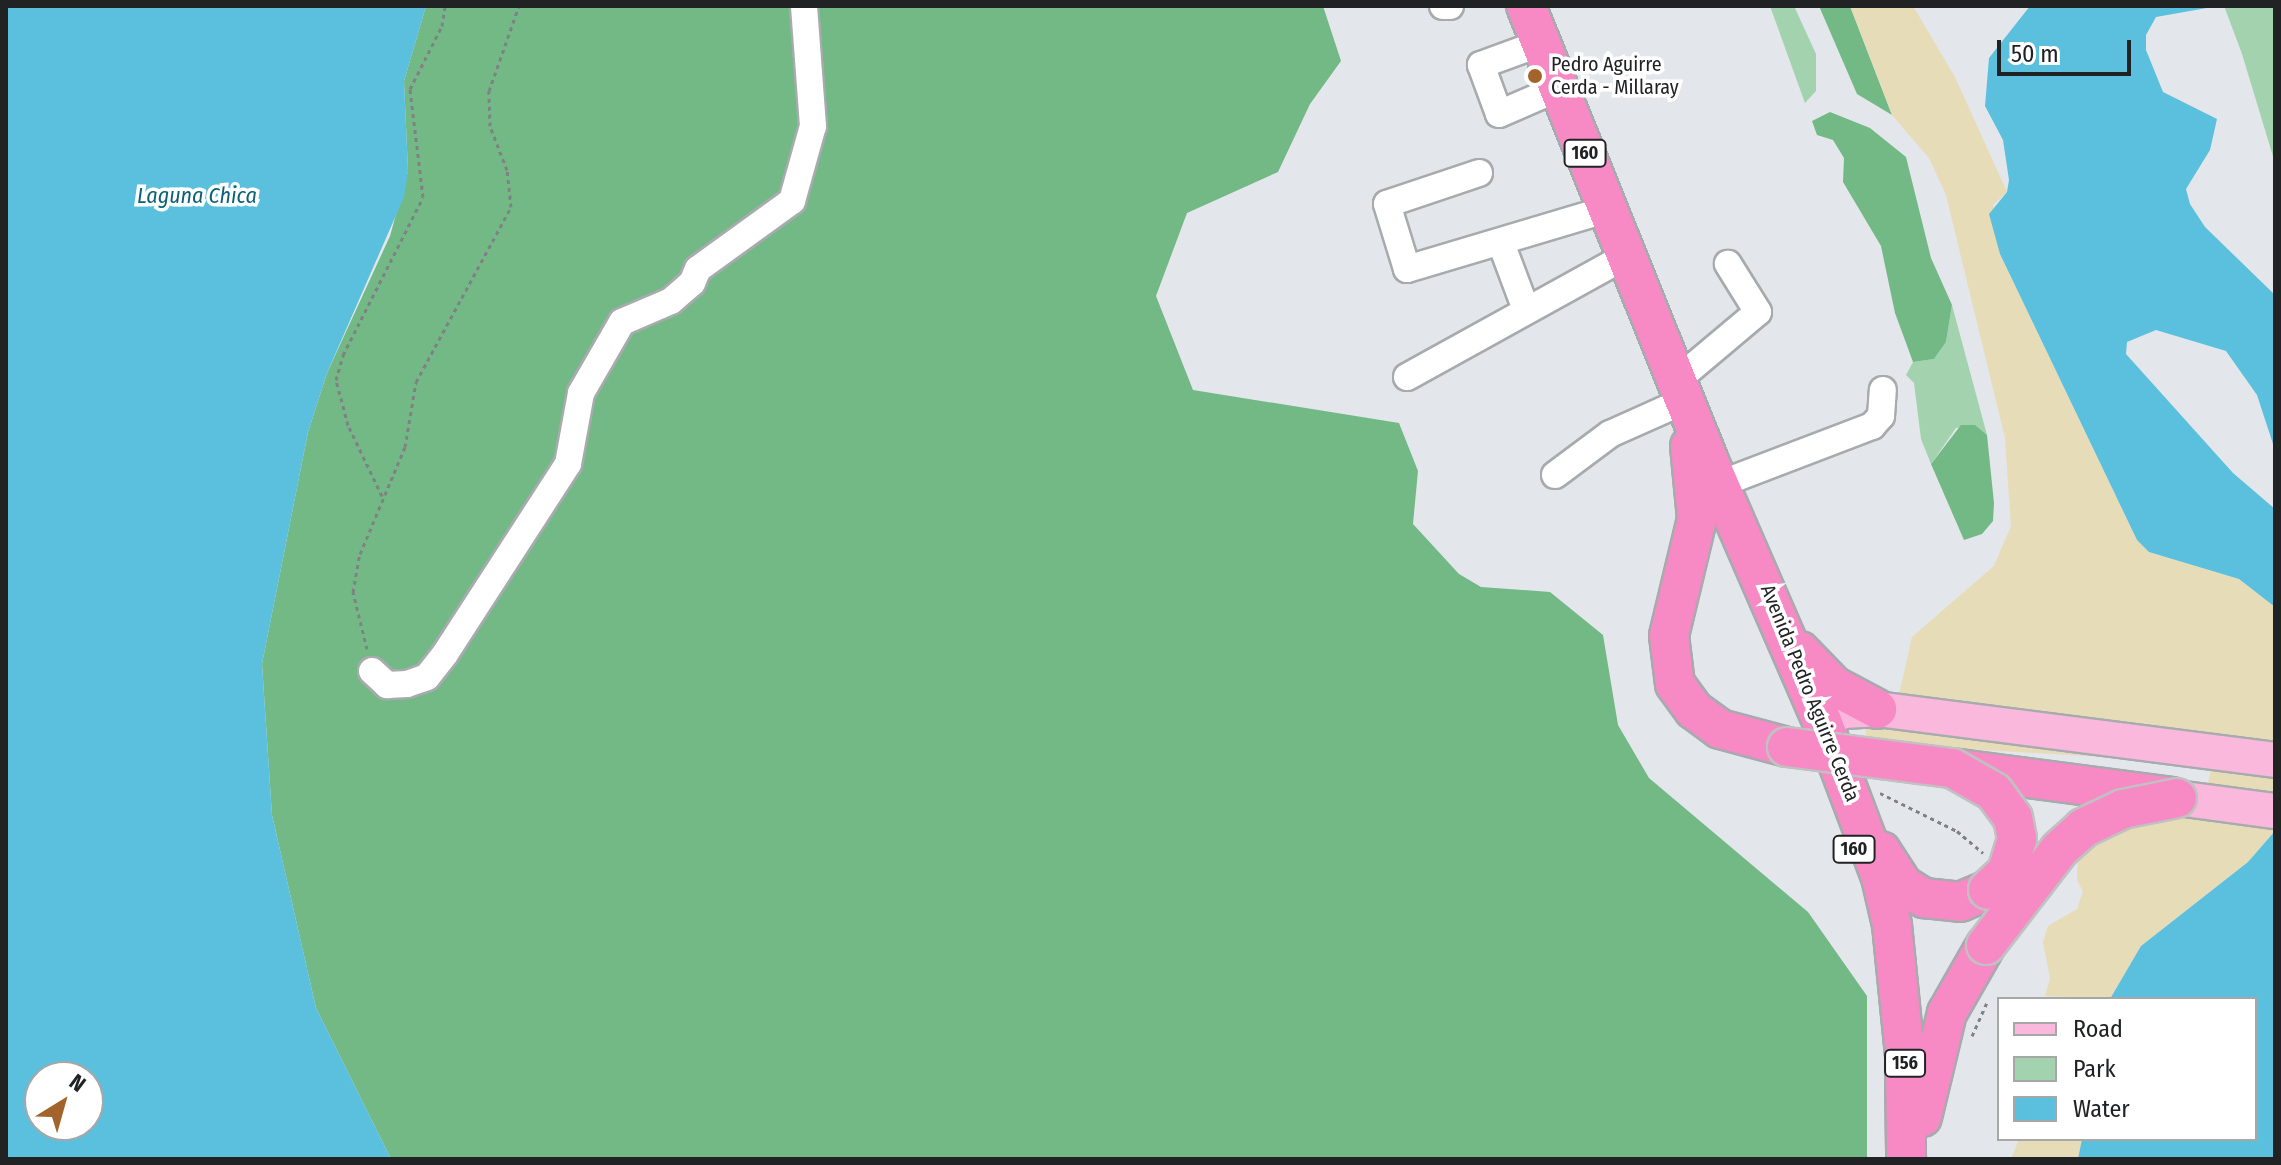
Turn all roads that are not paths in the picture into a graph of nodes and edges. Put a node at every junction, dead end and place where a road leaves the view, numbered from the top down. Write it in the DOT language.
graph roads {
  1 [pos="804,6"];
  2 [pos="1443,6"];
  3 [pos="1450,6"];
  4 [pos="1528,17"];
  5 [pos="1559,88"];
  6 [pos="1479,173"];
  7 [pos="1608,209"];
  8 [pos="1501,243"];
  9 [pos="1626,256"];
  10 [pos="1728,264"];
  11 [pos="1525,307"];
  12 [pos="1407,377"];
  13 [pos="1883,390"];
  14 [pos="1671,395"];
  15 [pos="1714,472"];
  16 [pos="1555,475"];
  17 [pos="1786,633"];
  18 [pos="372,671"];
  19 [pos="1877,709"];
  20 [pos="1806,734"];
  21 [pos="2275,760"];
  22 [pos="1952,768"];
  23 [pos="2177,798"];
  24 [pos="2275,811"];
  25 [pos="1865,828"];
  26 [pos="1894,967"];
  27 [pos="1906,1159"];
  28 [pos="1912,1159"];
  1 -- 18 [label="street"];
  2 -- 3 [label="street"];
  4 -- 5 [label="highway, 160"];
  4 -- 5 [label="street"];
  5 -- 7 [label="highway, 160"];
  6 -- 8 [label="street"];
  7 -- 8 [label="street"];
  7 -- 9 [label="highway, 160"];
  8 -- 11 [label="street"];
  9 -- 11 [label="street"];
  9 -- 14 [label="highway, 160"];
  10 -- 14 [label="street"];
  11 -- 12 [label="street"];
  13 -- 15 [label="street"];
  14 -- 15 [label="highway, Avenida Pedro Aguirre Cerda / 160"];
  14 -- 16 [label="street"];
  14 -- 20 [label="highway"];
  15 -- 17 [label="highway, Avenida Pedro Aguirre Cerda / 160"];
  15 -- 20 [label="highway, Avenida Pedro Aguirre Cerda / 160"];
  17 -- 19 [label="highway"];
  17 -- 20 [label="highway, Avenida Pedro Aguirre Cerda / 160"];
  19 -- 20 [label="main road"];
  19 -- 21 [label="main road"];
  20 -- 22 [label="highway, bridge"];
  20 -- 25 [label="highway, Avenida Pedro Aguirre Cerda / 156"];
  20 -- 26 [label="highway, Avenida Pedro Aguirre Cerda / 160"];
  22 -- 23 [label="highway, bridge"];
  22 -- 25 [label="highway, bridge"];
  23 -- 24 [label="main road"];
  23 -- 28 [label="highway, bridge"];
  25 -- 26 [label="highway, Avenida Pedro Aguirre Cerda / 156"];
  26 -- 27 [label="highway, 156"];
}
